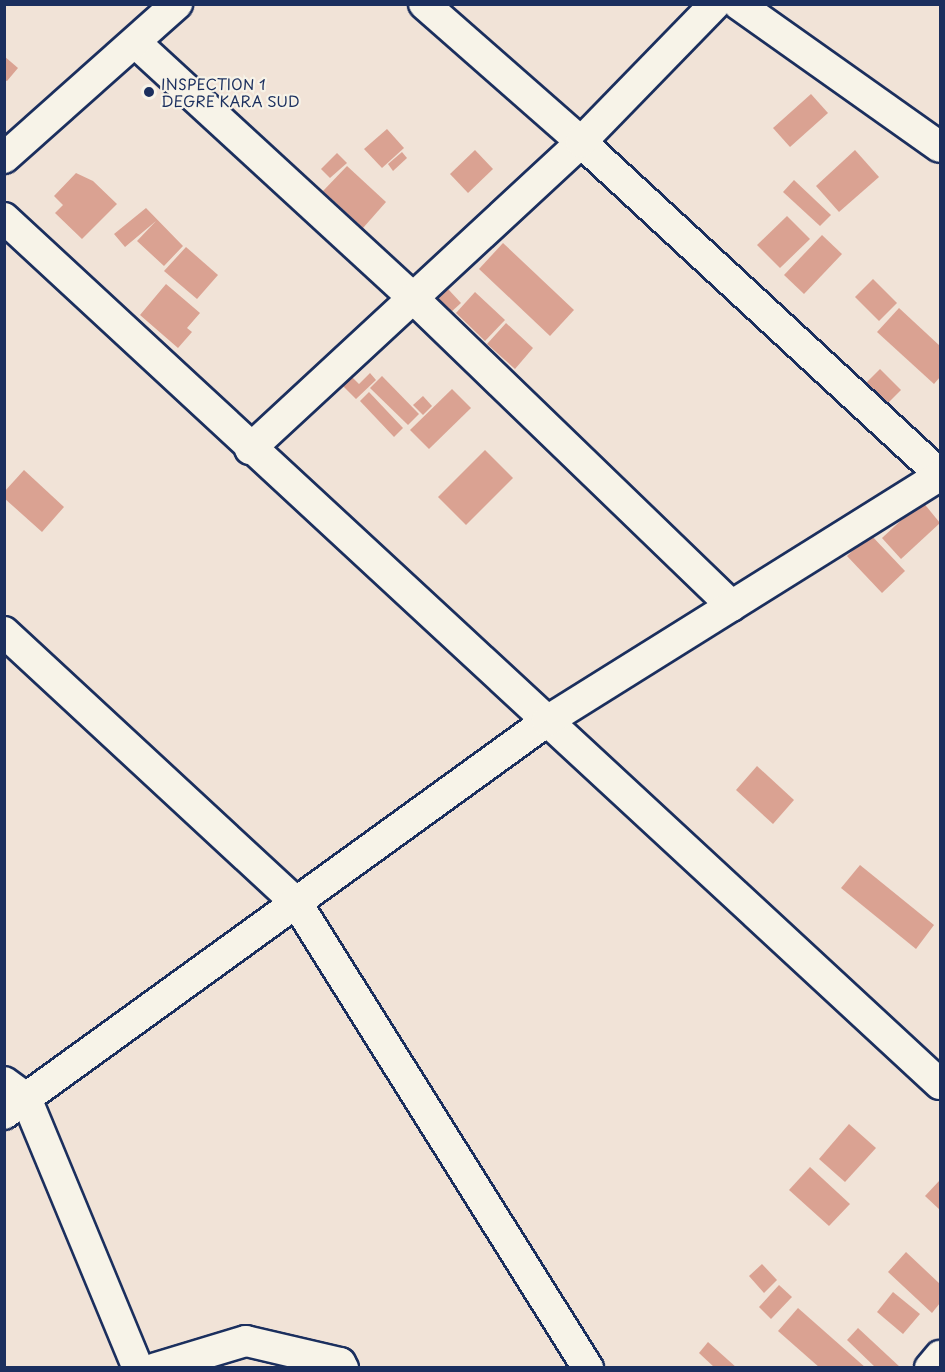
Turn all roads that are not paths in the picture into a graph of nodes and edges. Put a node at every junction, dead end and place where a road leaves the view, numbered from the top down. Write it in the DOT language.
graph roads {
  1 [pos="177,4"];
  2 [pos="424,4"];
  3 [pos="715,4"];
  4 [pos="738,4"];
  5 [pos="137,44"];
  6 [pos="581,142"];
  7 [pos="940,147"];
  8 [pos="4,158"];
  9 [pos="4,218"];
  10 [pos="413,298"];
  11 [pos="250,448"];
  12 [pos="940,475"];
  13 [pos="732,606"];
  14 [pos="4,632"];
  15 [pos="547,721"];
  16 [pos="297,902"];
  17 [pos="940,1084"];
  18 [pos="12,1098"];
  19 [pos="940,1356"];
  20 [pos="138,1368"];
  21 [pos="156,1368"];
  22 [pos="343,1368"];
  23 [pos="588,1368"];
  24 [pos="930,1368"];
  1 -- 5 [label="street"];
  2 -- 6 [label="street"];
  3 -- 6 [label="street"];
  4 -- 7 [label="street"];
  5 -- 8 [label="street"];
  5 -- 10 [label="street"];
  6 -- 10 [label="street"];
  6 -- 12 [label="street"];
  9 -- 11 [label="street"];
  10 -- 11 [label="street"];
  10 -- 13 [label="street"];
  11 -- 15 [label="street"];
  12 -- 13 [label="street"];
  13 -- 15 [label="street"];
  14 -- 16 [label="street"];
  15 -- 16 [label="street"];
  15 -- 17 [label="street"];
  16 -- 18 [label="street"];
  16 -- 23 [label="street"];
  18 -- 20 [label="street"];
  19 -- 24 [label="street"];
  21 -- 22 [label="street"];
}
